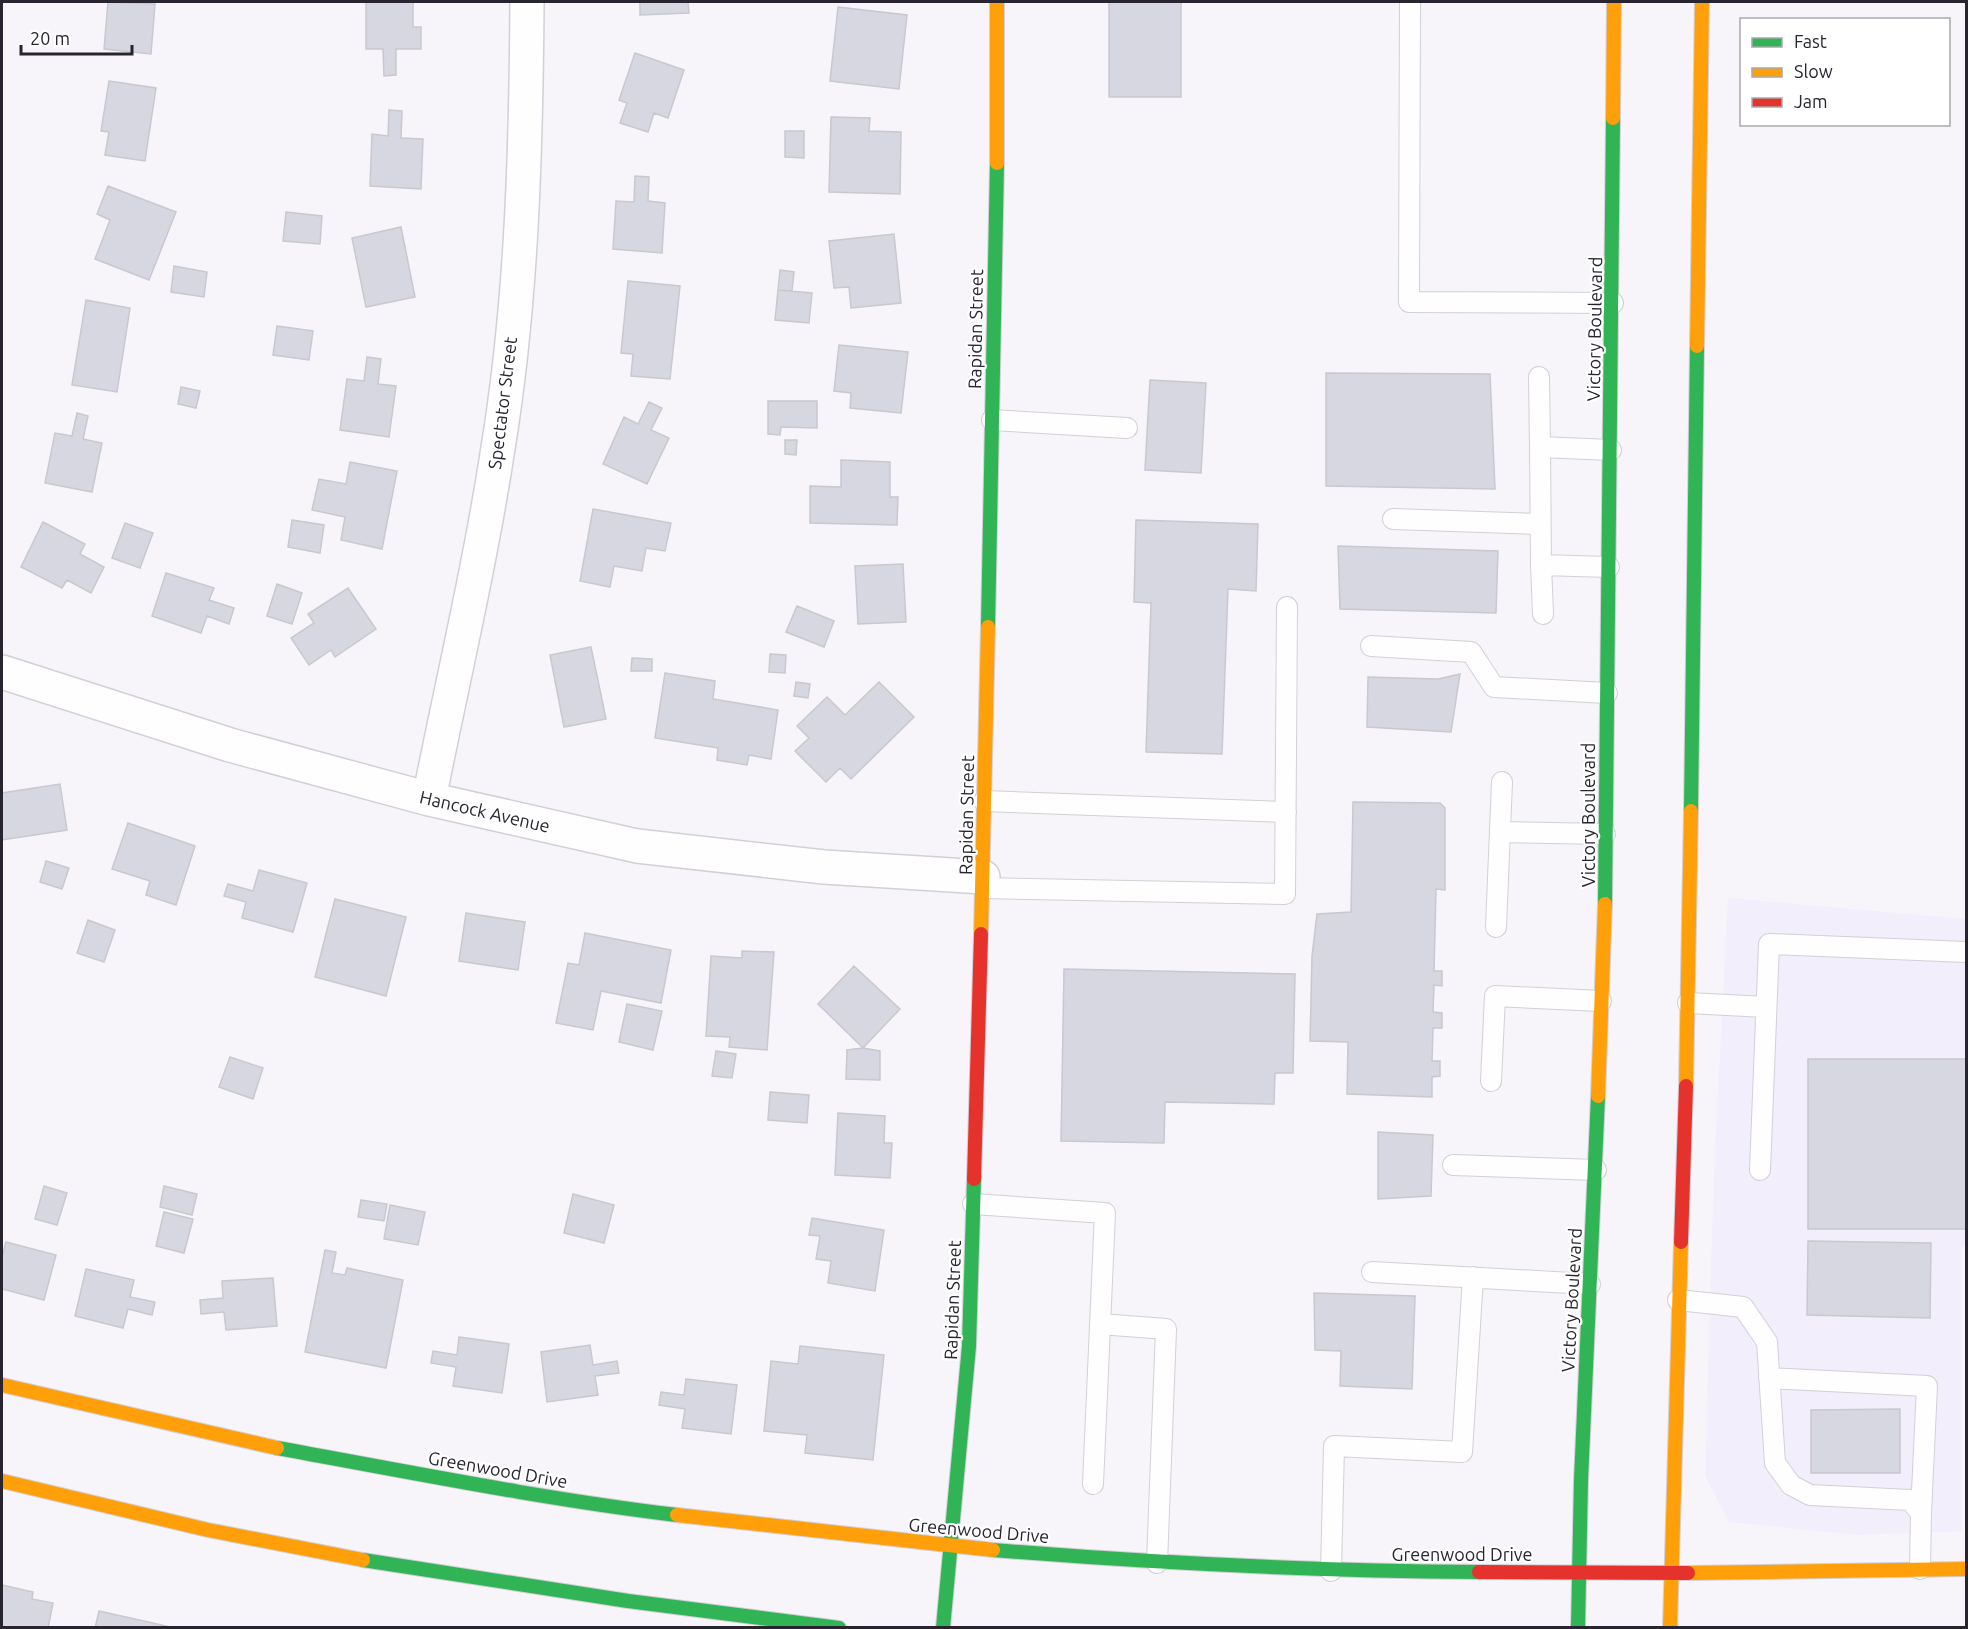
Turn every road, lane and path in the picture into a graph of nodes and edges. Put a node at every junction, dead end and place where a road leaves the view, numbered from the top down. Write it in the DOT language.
graph roads {
  1 [pos="527,2"];
  2 [pos="997,2"];
  3 [pos="1410,2"];
  4 [pos="1614,2"];
  5 [pos="1702,2"];
  6 [pos="1613,303"];
  7 [pos="1539,377"];
  8 [pos="992,420"];
  9 [pos="1127,428"];
  10 [pos="1540,447"];
  11 [pos="1611,450"];
  12 [pos="1393,519"];
  13 [pos="1540,524"];
  14 [pos="1541,565"];
  15 [pos="1609,567"];
  16 [pos="1287,607"];
  17 [pos="1543,614"];
  18 [pos="1371,646"];
  19 [pos="2,672"];
  20 [pos="1607,693"];
  21 [pos="1502,782"];
  22 [pos="429,799"];
  23 [pos="984,801"];
  24 [pos="1286,812"];
  25 [pos="1500,832"];
  26 [pos="1605,834"];
  27 [pos="983,882"];
  28 [pos="1496,927"];
  29 [pos="1966,952"];
  30 [pos="1601,1001"];
  31 [pos="1688,1003"];
  32 [pos="1766,1007"];
  33 [pos="1491,1081"];
  34 [pos="1453,1165"];
  35 [pos="1596,1170"];
  36 [pos="1760,1170"];
  37 [pos="973,1204"];
  38 [pos="1372,1272"];
  39 [pos="1473,1277"];
  40 [pos="1590,1284"];
  41 [pos="1678,1300"];
  42 [pos="1100,1324"];
  43 [pos="1769,1378"];
  44 [pos="2,1385"];
  45 [pos="2,1481"];
  46 [pos="1093,1484"];
  47 [pos="1921,1513"];
  48 [pos="952,1547"];
  49 [pos="1157,1563"];
  50 [pos="1920,1569"];
  51 [pos="1966,1569"];
  52 [pos="1331,1571"];
  53 [pos="1581,1573"];
  54 [pos="1670,1573"];
  55 [pos="839,1628"];
  56 [pos="943,1628"];
  57 [pos="1578,1628"];
  58 [pos="1670,1628"];
  1 -- 22 [label="street, Spectator Street"];
  2 -- 8 [label="main road, Rapidan Street"];
  3 -- 6 [label="lane"];
  4 -- 6 [label="main road, Victory Boulevard"];
  5 -- 31 [label="main road"];
  6 -- 11 [label="main road, Victory Boulevard"];
  7 -- 10 [label="lane"];
  8 -- 9 [label="lane"];
  8 -- 23 [label="main road, Rapidan Street"];
  10 -- 11 [label="lane"];
  10 -- 13 [label="lane"];
  11 -- 15 [label="main road, Victory Boulevard"];
  12 -- 13 [label="lane"];
  13 -- 14 [label="lane"];
  14 -- 15 [label="lane"];
  14 -- 17 [label="lane"];
  15 -- 20 [label="main road, Victory Boulevard"];
  16 -- 24 [label="lane"];
  18 -- 20 [label="lane"];
  19 -- 22 [label="street, Hancock Avenue"];
  20 -- 26 [label="main road, Victory Boulevard"];
  21 -- 25 [label="lane"];
  22 -- 27 [label="street, Hancock Avenue"];
  23 -- 24 [label="lane"];
  23 -- 27 [label="main road, Rapidan Street"];
  24 -- 27 [label="lane"];
  25 -- 26 [label="lane"];
  25 -- 28 [label="lane"];
  26 -- 30 [label="main road, Victory Boulevard"];
  27 -- 37 [label="main road, Rapidan Street"];
  29 -- 32 [label="lane"];
  30 -- 33 [label="lane"];
  30 -- 35 [label="main road, Victory Boulevard"];
  31 -- 32 [label="lane"];
  31 -- 41 [label="main road"];
  32 -- 36 [label="lane"];
  34 -- 35 [label="lane"];
  35 -- 40 [label="main road, Victory Boulevard"];
  37 -- 42 [label="lane"];
  37 -- 48 [label="main road, Rapidan Street"];
  38 -- 39 [label="lane"];
  39 -- 40 [label="lane"];
  39 -- 52 [label="lane"];
  40 -- 53 [label="main road, Victory Boulevard"];
  41 -- 43 [label="lane"];
  41 -- 54 [label="main road"];
  42 -- 46 [label="lane"];
  42 -- 49 [label="lane"];
  43 -- 47 [label="lane"];
  43 -- 47 [label="lane"];
  44 -- 48 [label="main road, Greenwood Drive"];
  45 -- 55 [label="main road"];
  47 -- 50 [label="lane"];
  48 -- 49 [label="main road, Greenwood Drive"];
  48 -- 56 [label="main road, Rapidan Street"];
  49 -- 52 [label="main road, Greenwood Drive"];
  50 -- 51 [label="main road, Greenwood Drive"];
  50 -- 54 [label="main road, Greenwood Drive"];
  52 -- 53 [label="main road, Greenwood Drive"];
  53 -- 54 [label="main road, Greenwood Drive"];
  53 -- 57 [label="main road, Victory Boulevard"];
  54 -- 58 [label="main road"];
}
